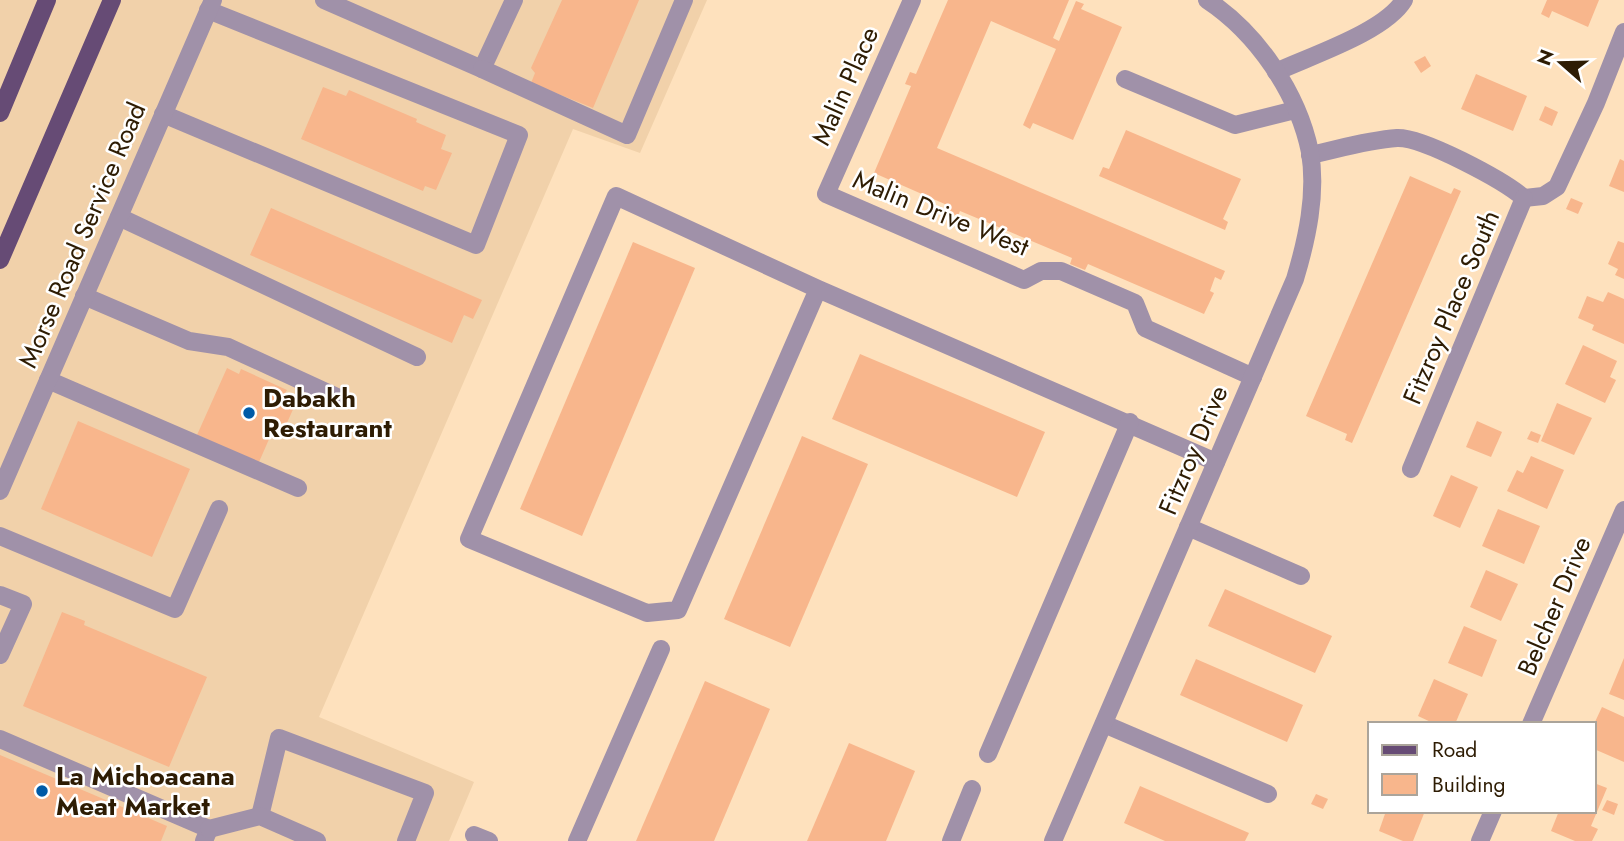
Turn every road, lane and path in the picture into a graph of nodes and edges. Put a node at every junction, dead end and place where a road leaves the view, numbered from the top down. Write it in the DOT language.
graph roads {
  1 [pos="47,0"];
  2 [pos="112,0"];
  3 [pos="324,0"];
  4 [pos="514,0"];
  5 [pos="684,0"];
  6 [pos="912,0"];
  7 [pos="1208,0"];
  8 [pos="1404,0"];
  9 [pos="211,5"];
  10 [pos="1624,32"];
  11 [pos="482,69"];
  12 [pos="1276,72"];
  13 [pos="1125,79"];
  14 [pos="1295,110"];
  15 [pos="0,113"];
  16 [pos="163,114"];
  17 [pos="1310,155"];
  18 [pos="826,194"];
  19 [pos="1524,198"];
  20 [pos="119,217"];
  21 [pos="0,260"];
  22 [pos="818,289"];
  23 [pos="84,296"];
  24 [pos="417,357"];
  25 [pos="1253,377"];
  26 [pos="48,380"];
  27 [pos="341,399"];
  28 [pos="1130,422"];
  29 [pos="1216,462"];
  30 [pos="1411,469"];
  31 [pos="298,488"];
  32 [pos="0,491"];
  33 [pos="219,509"];
  34 [pos="1624,510"];
  35 [pos="1188,527"];
  36 [pos="0,536"];
  37 [pos="1301,576"];
  38 [pos="0,595"];
  39 [pos="661,649"];
  40 [pos="0,655"];
  41 [pos="1532,722"];
  42 [pos="1104,724"];
  43 [pos="0,739"];
  44 [pos="988,754"];
  45 [pos="972,789"];
  46 [pos="1268,794"];
  47 [pos="1492,813"];
  48 [pos="260,816"];
  49 [pos="207,835"];
  50 [pos="317,841"];
  51 [pos="407,841"];
  52 [pos="578,841"];
  53 [pos="951,841"];
  54 [pos="1053,841"];
  55 [pos="1480,841"];
  1 -- 15 [label="main road"];
  2 -- 21 [label="main road"];
  3 -- 11 [label="street"];
  4 -- 11 [label="street"];
  5 -- 11 [label="street"];
  6 -- 18 [label="street, Malin Place"];
  7 -- 12 [label="street, Fitzroy Drive"];
  8 -- 12 [label="street"];
  9 -- 16 [label="street, Morse Road Service Road"];
  9 -- 16 [label="street"];
  10 -- 19 [label="street, Fitzroy Place South"];
  12 -- 14 [label="street, Fitzroy Drive"];
  13 -- 14 [label="street"];
  14 -- 17 [label="street, Fitzroy Drive"];
  16 -- 20 [label="street, Morse Road Service Road"];
  17 -- 19 [label="street"];
  17 -- 25 [label="street, Fitzroy Drive"];
  18 -- 25 [label="street, Malin Drive West"];
  19 -- 30 [label="street, Fitzroy Place South"];
  20 -- 23 [label="street, Morse Road Service Road"];
  20 -- 24 [label="street"];
  22 -- 22 [label="street"];
  22 -- 28 [label="street"];
  23 -- 26 [label="street, Morse Road Service Road"];
  23 -- 27 [label="street"];
  25 -- 29 [label="street, Fitzroy Drive"];
  26 -- 31 [label="street"];
  26 -- 32 [label="street, Morse Road Service Road"];
  28 -- 29 [label="street"];
  28 -- 44 [label="street"];
  29 -- 35 [label="street, Fitzroy Drive"];
  33 -- 36 [label="street"];
  34 -- 41 [label="street, Belcher Drive"];
  35 -- 37 [label="street"];
  35 -- 42 [label="street, Fitzroy Drive"];
  38 -- 40 [label="street"];
  39 -- 52 [label="street"];
  42 -- 46 [label="street"];
  42 -- 54 [label="street, Fitzroy Drive"];
  43 -- 49 [label="street"];
  45 -- 53 [label="street"];
  47 -- 55 [label="street"];
  48 -- 49 [label="street"];
  48 -- 50 [label="street"];
  48 -- 51 [label="street"];
}
